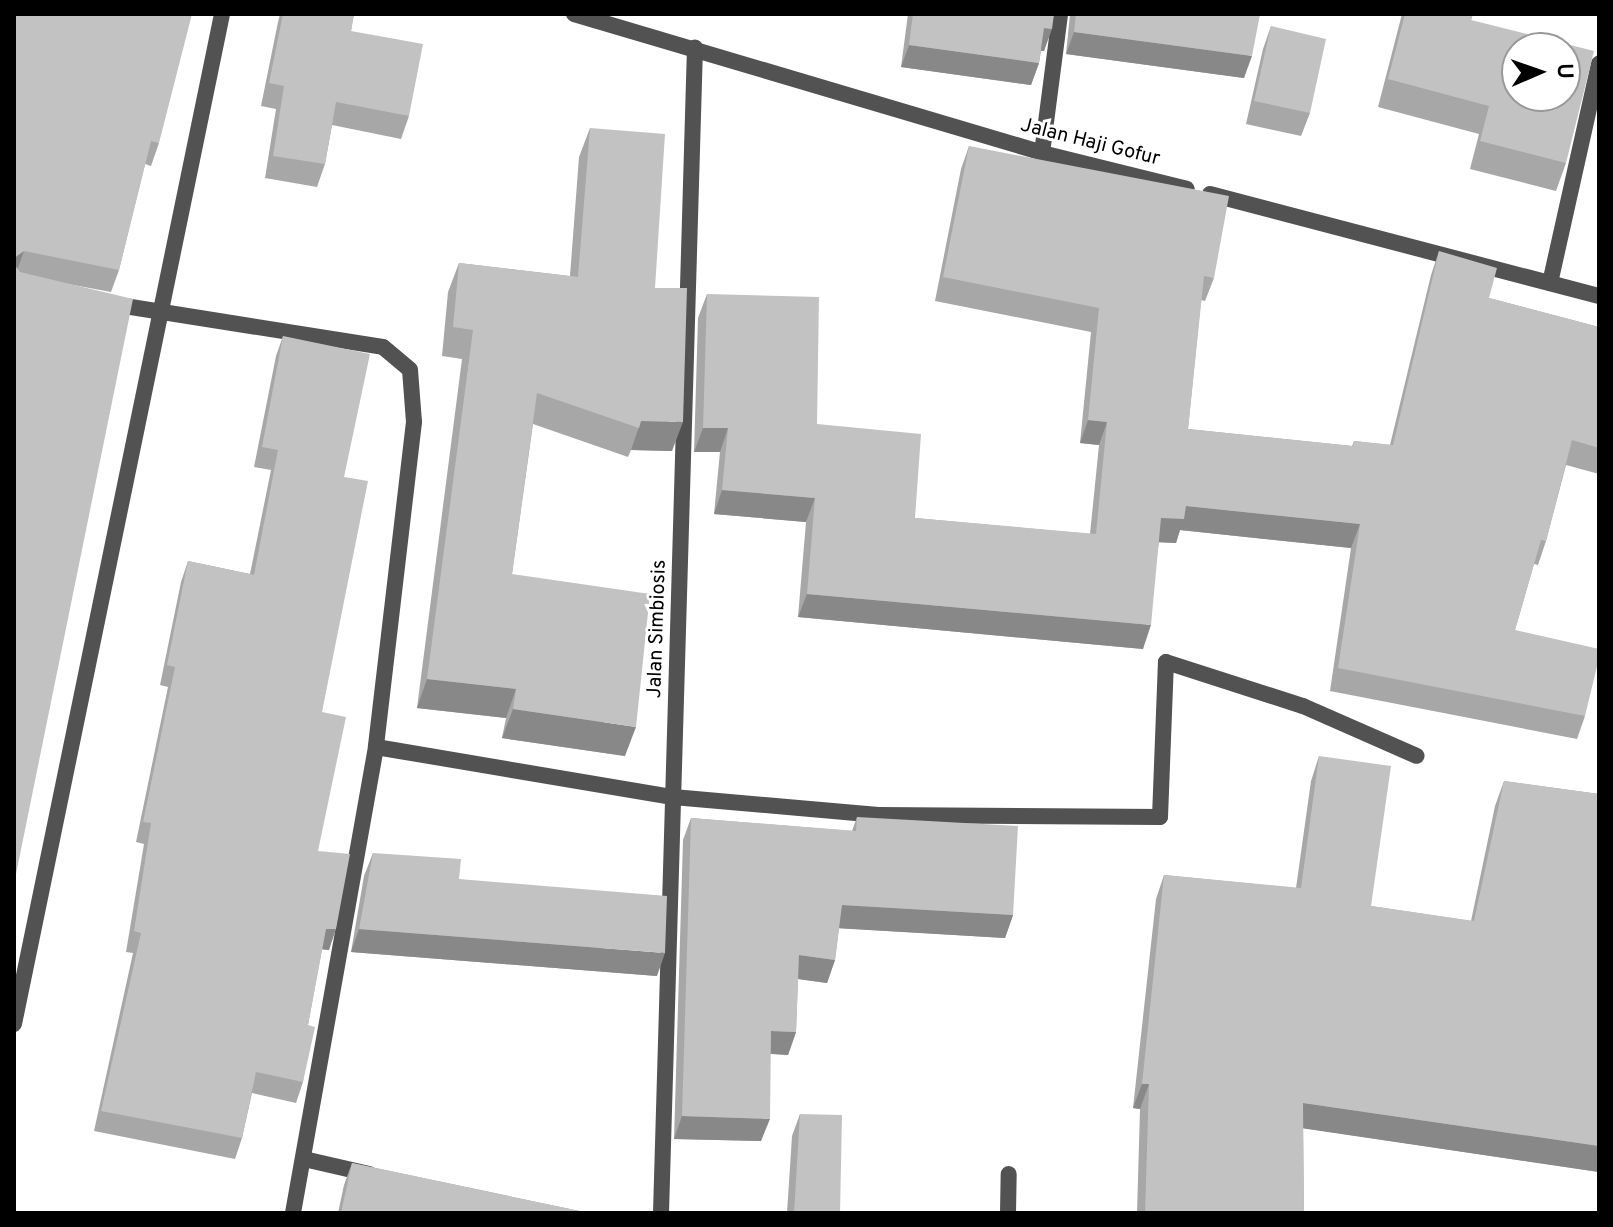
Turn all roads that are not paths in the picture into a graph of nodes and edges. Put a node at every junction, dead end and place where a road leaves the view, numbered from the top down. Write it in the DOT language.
graph roads {
  1 [pos="222,14"];
  2 [pos="574,14"];
  3 [pos="1060,14"];
  4 [pos="695,47"];
  5 [pos="1599,63"];
  6 [pos="1042,153"];
  7 [pos="1550,283"];
  8 [pos="1599,296"];
  9 [pos="101,302"];
  10 [pos="158,313"];
  11 [pos="376,747"];
  12 [pos="1417,756"];
  13 [pos="673,797"];
  14 [pos="14,1024"];
  15 [pos="304,1159"];
  16 [pos="1009,1174"];
  17 [pos="381,1177"];
  18 [pos="293,1213"];
  19 [pos="661,1213"];
  20 [pos="1008,1213"];
  1 -- 10 [label="street"];
  2 -- 4 [label="street, Jalan Haji Gofur"];
  3 -- 6 [label="street"];
  4 -- 6 [label="street, Jalan Haji Gofur"];
  4 -- 13 [label="street, Jalan Simbiosis"];
  5 -- 7 [label="street"];
  6 -- 7 [label="street, Jalan Haji Gofur"];
  7 -- 8 [label="street, Jalan Haji Gofur"];
  9 -- 10 [label="street"];
  10 -- 11 [label="street"];
  10 -- 14 [label="street"];
  11 -- 13 [label="street"];
  11 -- 15 [label="street"];
  12 -- 13 [label="street"];
  13 -- 19 [label="street, Jalan Simbiosis"];
  15 -- 17 [label="street"];
  15 -- 18 [label="street"];
  16 -- 20 [label="street"];
}
